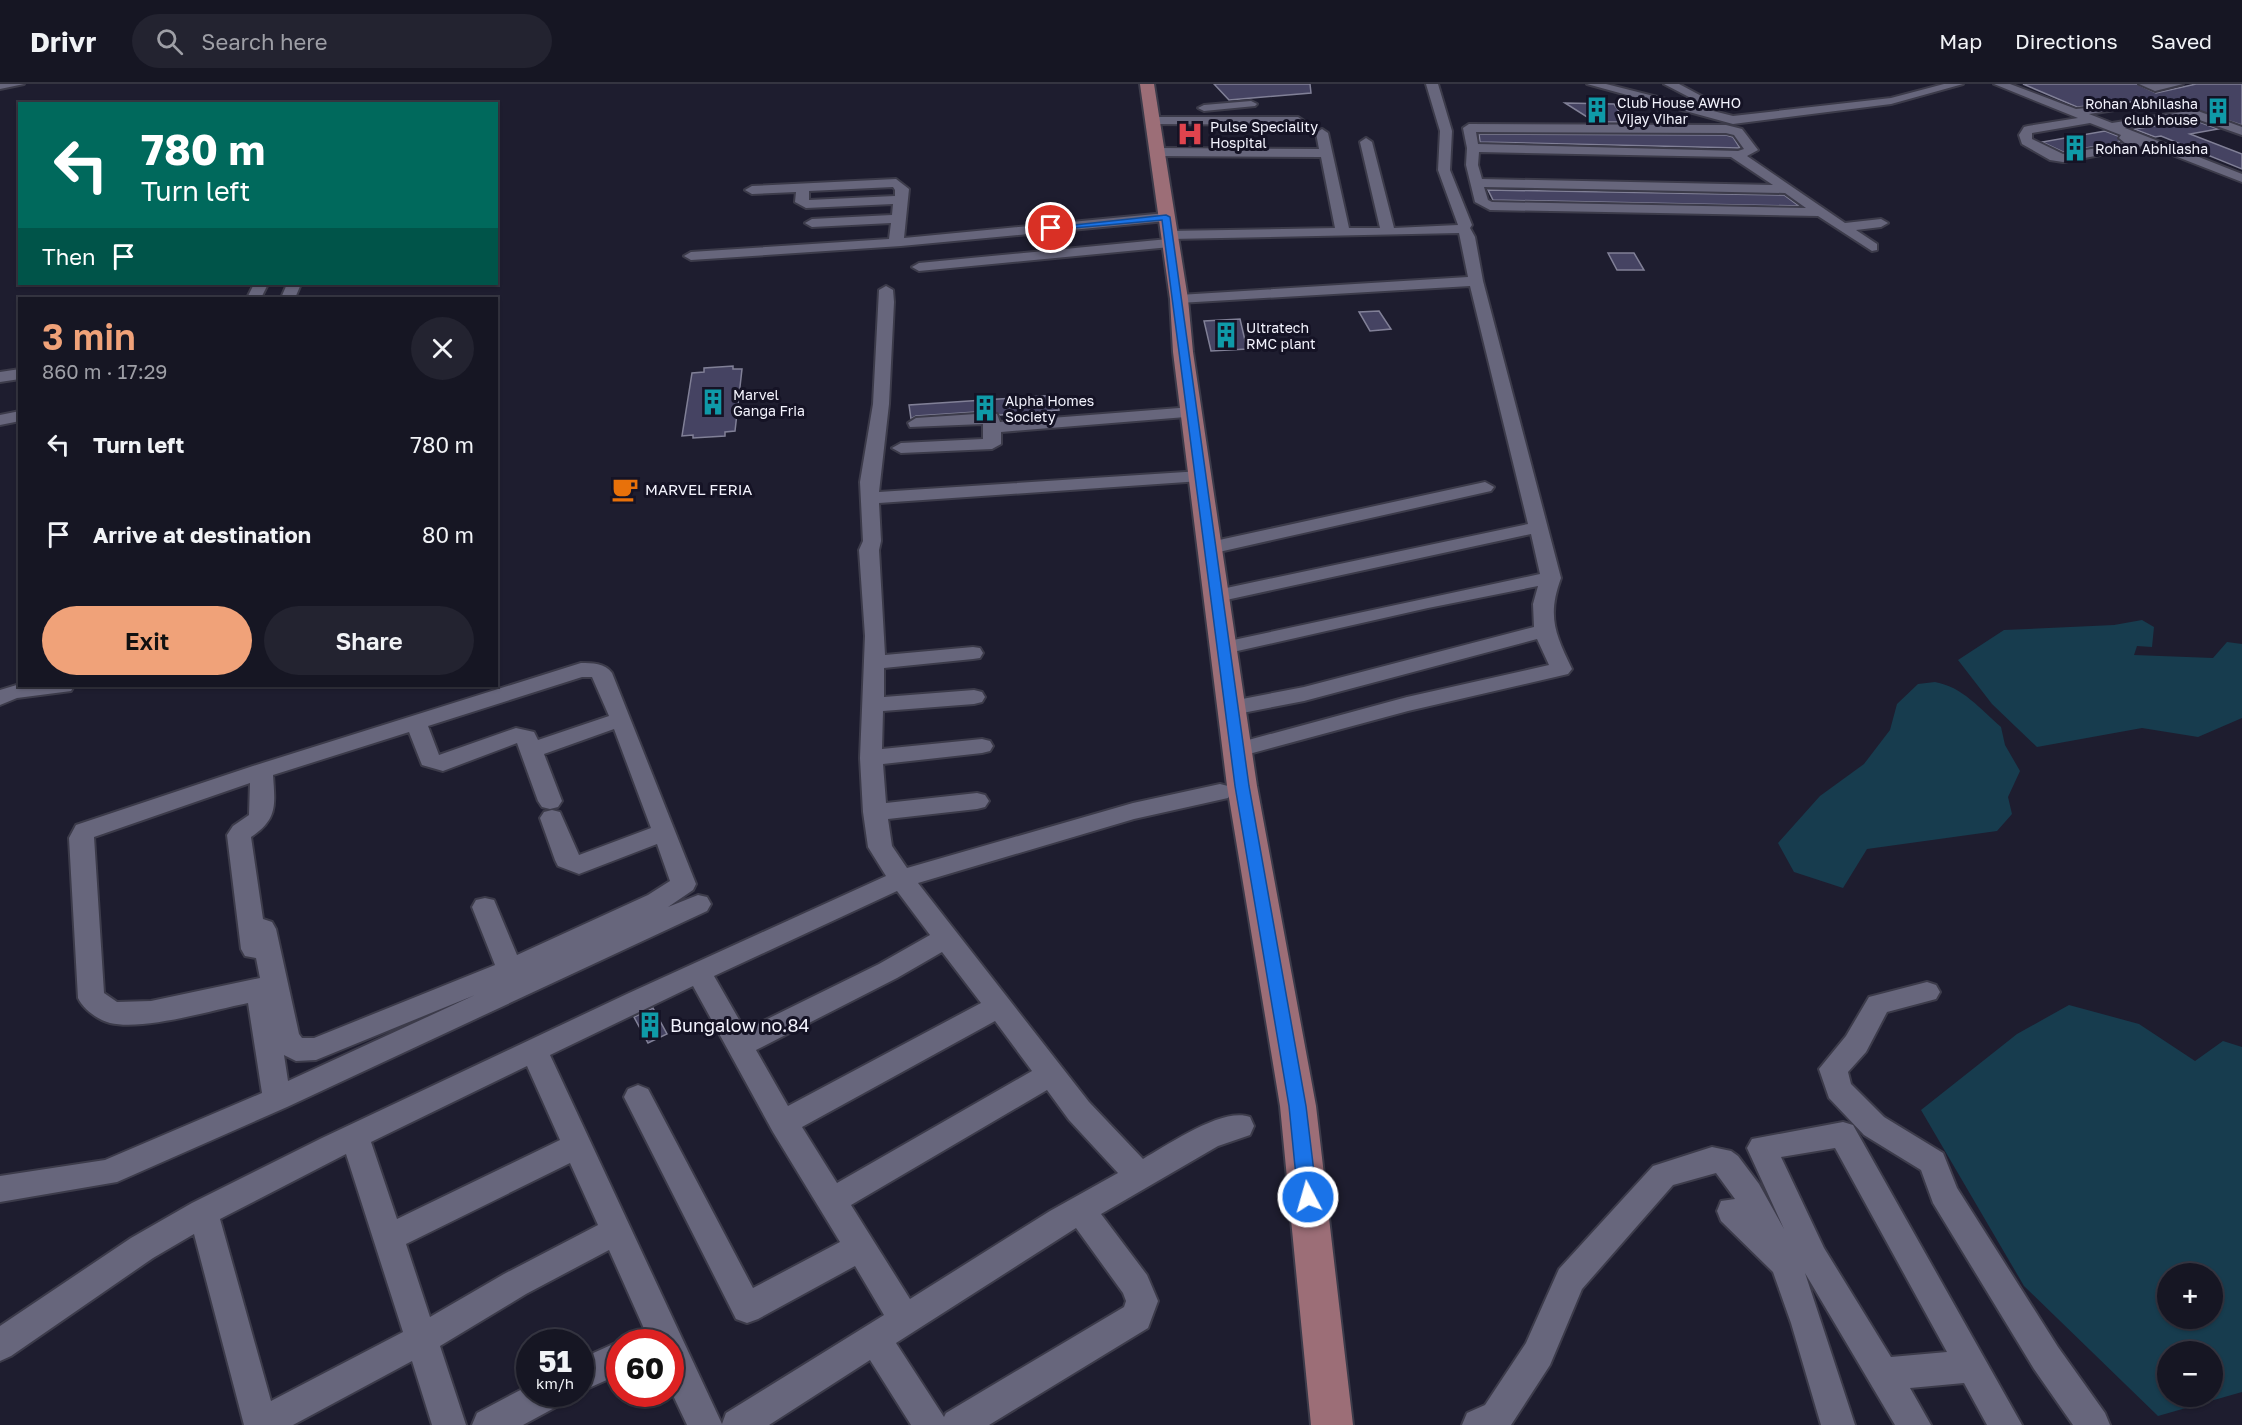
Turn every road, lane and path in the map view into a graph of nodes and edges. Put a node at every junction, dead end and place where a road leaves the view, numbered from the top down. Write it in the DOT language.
graph roads {
  1 [pos="18,84"];
  2 [pos="1147,84"];
  3 [pos="1432,84"];
  4 [pos="1593,84"];
  5 [pos="1670,84"];
  6 [pos="1958,84"];
  7 [pos="2000,84"];
  8 [pos="2015,84"];
  9 [pos="2145,84"];
  10 [pos="2178,84"];
  11 [pos="0,86"];
  12 [pos="1251,104"];
  13 [pos="1716,107"];
  14 [pos="2118,107"];
  15 [pos="2086,117"];
  16 [pos="1298,121"];
  17 [pos="1510,126"];
  18 [pos="1552,127"];
  19 [pos="1594,127"];
  20 [pos="1637,128"];
  21 [pos="1687,129"];
  22 [pos="2114,129"];
  23 [pos="2242,131"];
  24 [pos="1156,132"];
  25 [pos="1322,133"];
  26 [pos="1366,142"];
  27 [pos="1473,148"];
  28 [pos="1565,150"];
  29 [pos="1608,150"];
  30 [pos="1653,151"];
  31 [pos="1705,152"];
  32 [pos="1327,153"];
  33 [pos="1525,154"];
  34 [pos="1738,155"];
  35 [pos="1443,164"];
  36 [pos="1472,165"];
  37 [pos="2242,178"];
  38 [pos="1477,183"];
  39 [pos="1529,184"];
  40 [pos="1580,185"];
  41 [pos="1632,186"];
  42 [pos="803,187"];
  43 [pos="1685,187"];
  44 [pos="1786,189"];
  45 [pos="752,190"];
  46 [pos="900,200"];
  47 [pos="849,203"];
  48 [pos="1542,208"];
  49 [pos="1595,209"];
  50 [pos="1649,210"];
  51 [pos="1703,210"];
  52 [pos="1818,212"];
  53 [pos="898,219"];
  54 [pos="845,221"];
  55 [pos="812,223"];
  56 [pos="1881,223"];
  57 [pos="1842,227"];
  58 [pos="1463,228"];
  59 [pos="1168,232"];
  60 [pos="1343,232"];
  61 [pos="1388,232"];
  62 [pos="901,242"];
  63 [pos="1872,247"];
  64 [pos="691,256"];
  65 [pos="919,267"];
  66 [pos="1476,281"];
  67 [pos="886,290"];
  68 [pos="1179,298"];
  69 [pos="18,374"];
  70 [pos="0,377"];
  71 [pos="1065,412"];
  72 [pos="1192,412"];
  73 [pos="18,416"];
  74 [pos="0,420"];
  75 [pos="916,423"];
  76 [pos="991,423"];
  77 [pos="901,448"];
  78 [pos="1201,476"];
  79 [pos="1485,487"];
  80 [pos="870,498"];
  81 [pos="1539,527"];
  82 [pos="1210,548"];
  83 [pos="1551,578"];
  84 [pos="1217,596"];
  85 [pos="1543,631"];
  86 [pos="1224,648"];
  87 [pos="972,653"];
  88 [pos="874,663"];
  89 [pos="55,687"];
  90 [pos="974,697"];
  91 [pos="0,698"];
  92 [pos="873,705"];
  93 [pos="1232,708"];
  94 [pos="621,718"];
  95 [pos="416,722"];
  96 [pos="982,746"];
  97 [pos="533,750"];
  98 [pos="1238,750"];
  99 [pos="871,758"];
  100 [pos="261,771"];
  101 [pos="1220,792"];
  102 [pos="977,801"];
  103 [pos="875,812"];
  104 [pos="663,832"];
  105 [pos="901,879"];
  106 [pos="698,904"];
  107 [pos="485,907"];
  108 [pos="263,929"];
  109 [pos="945,938"];
  110 [pos="698,972"];
  111 [pos="514,978"];
  112 [pos="259,990"];
  113 [pos="1927,992"];
  114 [pos="998,1007"];
  115 [pos="739,1046"];
  116 [pos="534,1051"];
  117 [pos="1050,1074"];
  118 [pos="638,1097"];
  119 [pos="277,1099"];
  120 [pos="783,1123"];
  121 [pos="1240,1126"];
  122 [pos="355,1136"];
  123 [pos="578,1146"];
  124 [pos="1140,1176"];
  125 [pos="0,1189"];
  126 [pos="832,1201"];
  127 [pos="1080,1210"];
  128 [pos="1732,1211"];
  129 [pos="203,1213"];
  130 [pos="616,1231"];
  131 [pos="388,1238"];
  132 [pos="861,1247"];
  133 [pos="1799,1260"];
  134 [pos="904,1318"];
  135 [pos="656,1329"];
  136 [pos="874,1338"];
  137 [pos="420,1340"];
  138 [pos="0,1345"];
  139 [pos="1972,1366"];
  140 [pos="1883,1374"];
  141 [pos="684,1385"];
  142 [pos="522,1407"];
  143 [pos="261,1424"];
  144 [pos="448,1425"];
  145 [pos="489,1425"];
  146 [pos="705,1425"];
  147 [pos="738,1425"];
  148 [pos="931,1425"];
  149 [pos="958,1425"];
  150 [pos="1332,1425"];
  151 [pos="1479,1425"];
  152 [pos="1838,1425"];
  153 [pos="1914,1425"];
  154 [pos="2005,1425"];
  155 [pos="2093,1425"];
  1 -- 11 [label="street"];
  2 -- 24 [label="main road"];
  3 -- 35 [label="street"];
  4 -- 6 [label="street"];
  5 -- 13 [label="street"];
  7 -- 15 [label="street"];
  8 -- 15 [label="street"];
  9 -- 10 [label="street"];
  12 -- 24 [label="street"];
  14 -- 15 [label="street"];
  15 -- 22 [label="street"];
  15 -- 22 [label="street"];
  16 -- 24 [label="street"];
  17 -- 18 [label="street"];
  17 -- 27 [label="street"];
  17 -- 33 [label="street"];
  18 -- 19 [label="street"];
  18 -- 28 [label="street"];
  19 -- 20 [label="street"];
  19 -- 29 [label="street"];
  20 -- 21 [label="street"];
  20 -- 30 [label="street"];
  21 -- 31 [label="street"];
  21 -- 34 [label="street"];
  22 -- 23 [label="street"];
  22 -- 37 [label="street"];
  24 -- 32 [label="street"];
  24 -- 59 [label="main road"];
  25 -- 32 [label="street"];
  26 -- 61 [label="street"];
  27 -- 33 [label="street"];
  27 -- 36 [label="street"];
  28 -- 29 [label="street"];
  28 -- 33 [label="street"];
  29 -- 30 [label="street"];
  30 -- 31 [label="street"];
  31 -- 34 [label="street"];
  32 -- 60 [label="street"];
  34 -- 44 [label="street"];
  35 -- 36 [label="street"];
  35 -- 58 [label="street"];
  36 -- 38 [label="street"];
  38 -- 39 [label="street"];
  38 -- 48 [label="street"];
  39 -- 40 [label="street"];
  39 -- 48 [label="street"];
  40 -- 41 [label="street"];
  40 -- 49 [label="street"];
  41 -- 43 [label="street"];
  41 -- 50 [label="street"];
  42 -- 45 [label="street"];
  42 -- 46 [label="street"];
  42 -- 47 [label="street"];
  43 -- 44 [label="street"];
  43 -- 51 [label="street"];
  44 -- 52 [label="street"];
  46 -- 47 [label="street"];
  46 -- 53 [label="street"];
  47 -- 54 [label="street"];
  48 -- 49 [label="street"];
  49 -- 50 [label="street"];
  50 -- 51 [label="street"];
  51 -- 52 [label="street"];
  52 -- 57 [label="street"];
  53 -- 54 [label="street"];
  53 -- 62 [label="street"];
  54 -- 55 [label="street"];
  56 -- 57 [label="street"];
  57 -- 63 [label="street"];
  58 -- 61 [label="street"];
  58 -- 66 [label="street"];
  59 -- 60 [label="street"];
  59 -- 62 [label="street"];
  59 -- 65 [label="street"];
  59 -- 68 [label="main road"];
  60 -- 61 [label="street"];
  62 -- 64 [label="street"];
  66 -- 68 [label="street"];
  66 -- 81 [label="street"];
  67 -- 80 [label="street"];
  68 -- 72 [label="main road"];
  69 -- 70 [label="street"];
  71 -- 76 [label="street"];
  72 -- 76 [label="street"];
  72 -- 78 [label="main road"];
  73 -- 74 [label="street"];
  75 -- 76 [label="street"];
  76 -- 77 [label="street"];
  78 -- 80 [label="street"];
  78 -- 82 [label="main road"];
  79 -- 82 [label="street"];
  80 -- 88 [label="street"];
  81 -- 83 [label="street"];
  81 -- 84 [label="street"];
  82 -- 84 [label="main road"];
  83 -- 85 [label="street"];
  83 -- 86 [label="street"];
  84 -- 86 [label="main road"];
  85 -- 93 [label="street"];
  85 -- 98 [label="street"];
  86 -- 93 [label="main road"];
  87 -- 88 [label="street"];
  88 -- 92 [label="street"];
  89 -- 91 [label="street"];
  90 -- 92 [label="street"];
  92 -- 99 [label="street"];
  93 -- 98 [label="main road"];
  94 -- 95 [label="street"];
  94 -- 97 [label="street"];
  94 -- 104 [label="street"];
  95 -- 97 [label="street"];
  95 -- 100 [label="street"];
  96 -- 99 [label="street"];
  97 -- 104 [label="street"];
  98 -- 150 [label="main road"];
  99 -- 103 [label="street"];
  100 -- 112 [label="street"];
  100 -- 112 [label="street"];
  101 -- 105 [label="street"];
  102 -- 103 [label="street"];
  103 -- 105 [label="street"];
  104 -- 111 [label="street"];
  105 -- 109 [label="street"];
  105 -- 110 [label="street"];
  106 -- 111 [label="street"];
  107 -- 111 [label="street"];
  108 -- 111 [label="street"];
  109 -- 114 [label="street"];
  109 -- 115 [label="street"];
  110 -- 115 [label="street"];
  110 -- 116 [label="street"];
  111 -- 119 [label="street"];
  112 -- 119 [label="street"];
  113 -- 155 [label="street"];
  114 -- 117 [label="street"];
  114 -- 120 [label="street"];
  115 -- 120 [label="street"];
  116 -- 122 [label="street"];
  116 -- 123 [label="street"];
  117 -- 124 [label="street"];
  117 -- 126 [label="street"];
  118 -- 132 [label="street"];
  119 -- 125 [label="street"];
  120 -- 126 [label="street"];
  121 -- 124 [label="street"];
  122 -- 129 [label="street"];
  122 -- 131 [label="street"];
  123 -- 130 [label="street"];
  123 -- 131 [label="street"];
  124 -- 127 [label="street"];
  126 -- 132 [label="street"];
  127 -- 134 [label="street"];
  127 -- 149 [label="street"];
  128 -- 133 [label="street"];
  129 -- 138 [label="street"];
  129 -- 143 [label="street"];
  130 -- 135 [label="street"];
  130 -- 137 [label="street"];
  131 -- 137 [label="street"];
  132 -- 134 [label="street"];
  133 -- 139 [label="street"];
  133 -- 140 [label="street"];
  133 -- 151 [label="street"];
  133 -- 152 [label="street"];
  134 -- 136 [label="street"];
  136 -- 147 [label="street"];
  136 -- 148 [label="street"];
  137 -- 143 [label="street"];
  137 -- 144 [label="street"];
  139 -- 140 [label="street"];
  139 -- 154 [label="street"];
  140 -- 153 [label="street"];
  141 -- 146 [label="street"];
  142 -- 145 [label="street"];
}
